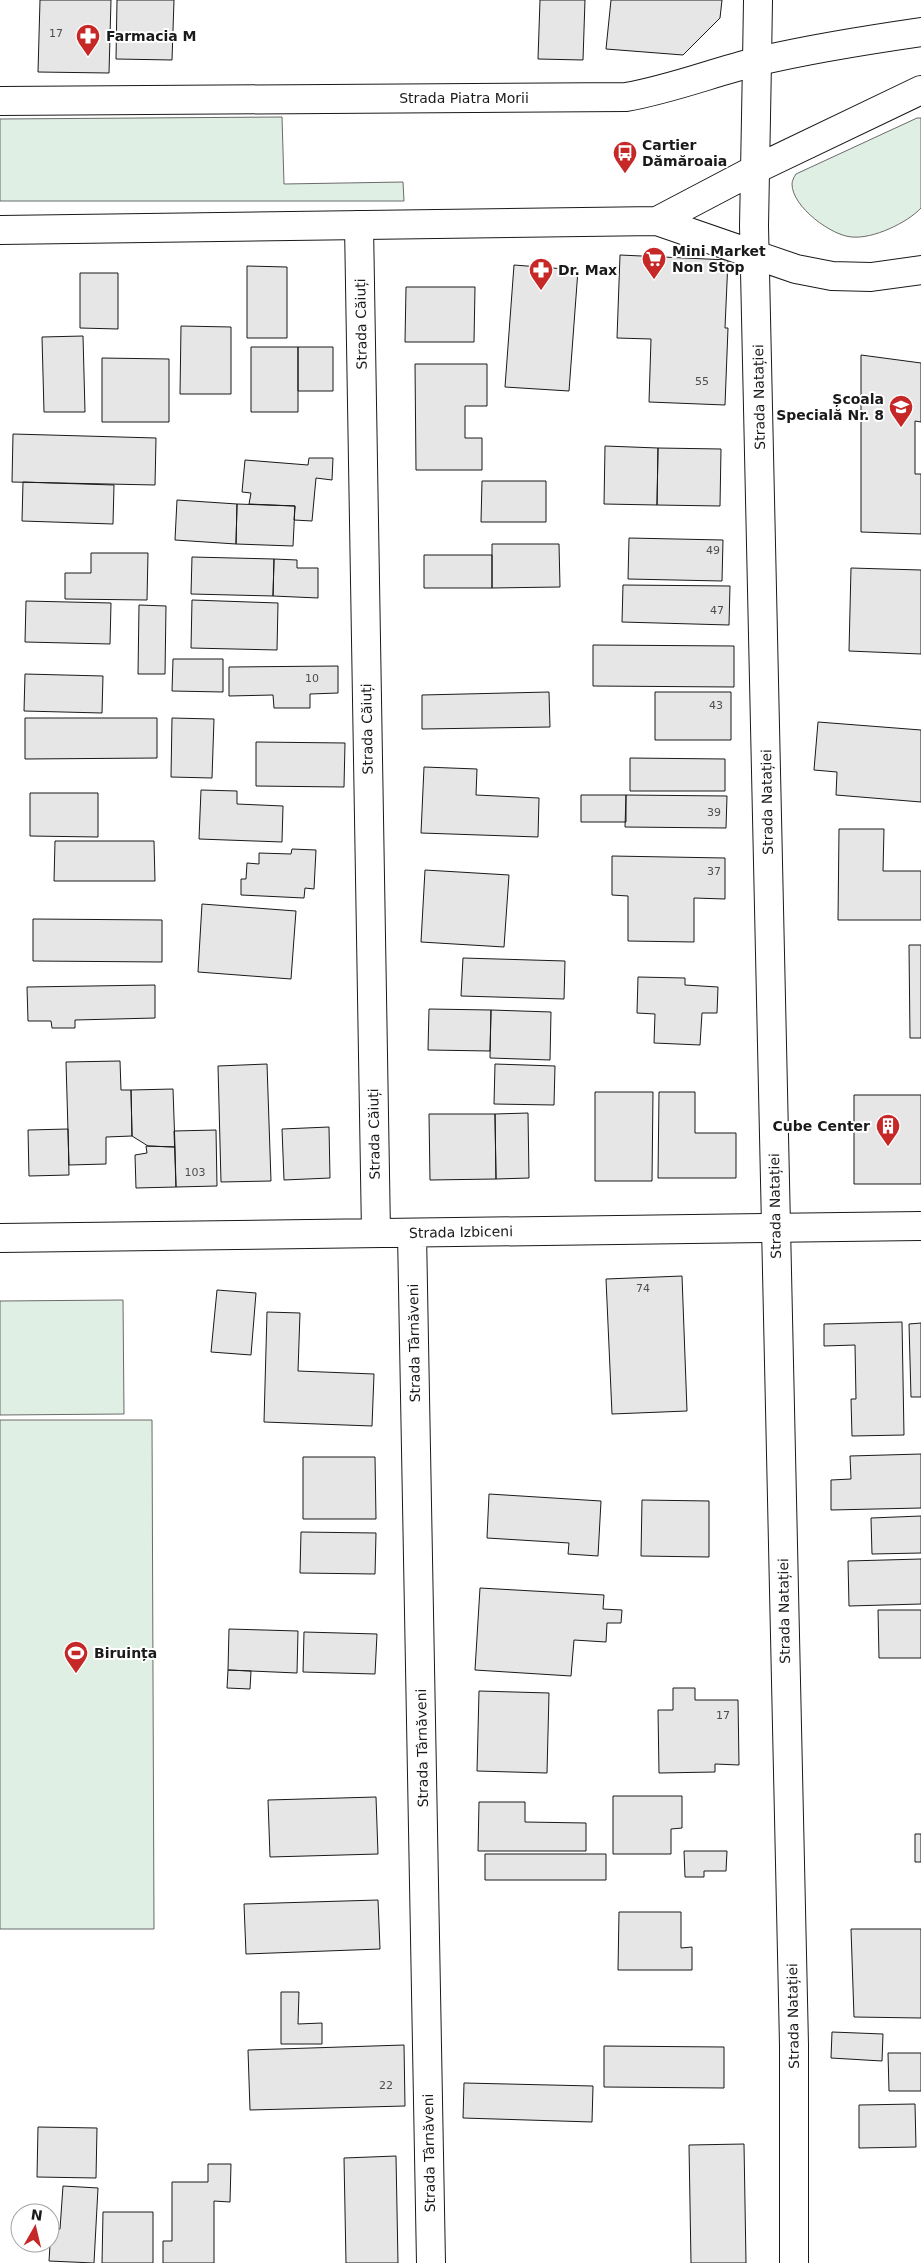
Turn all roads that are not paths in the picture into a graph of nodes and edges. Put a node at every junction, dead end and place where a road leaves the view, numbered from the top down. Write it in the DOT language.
graph roads {
  1 [pos="758,0"];
  2 [pos="921,32"];
  3 [pos="757,62"];
  4 [pos="921,90"];
  5 [pos="0,101"];
  6 [pos="754,170"];
  7 [pos="657,221"];
  8 [pos="360,225"];
  9 [pos="0,230"];
  10 [pos="756,254"];
  11 [pos="921,270"];
  12 [pos="921,1226"];
  13 [pos="776,1227"];
  14 [pos="376,1233"];
  15 [pos="412,1233"];
  16 [pos="0,1238"];
  17 [pos="431,2263"];
  18 [pos="794,2263"];
  1 -- 3 [label="street, Strada Natației"];
  2 -- 3 [label="street, Strada Piatra Morii"];
  3 -- 5 [label="street, Strada Piatra Morii"];
  3 -- 6 [label="street, Strada Natației"];
  4 -- 6 [label="street"];
  6 -- 7 [label="street"];
  6 -- 10 [label="street, Strada Natației"];
  7 -- 8 [label="street"];
  7 -- 10 [label="street"];
  8 -- 9 [label="street"];
  8 -- 14 [label="street, Strada Căiuți"];
  10 -- 11 [label="street"];
  10 -- 13 [label="street, Strada Natației"];
  12 -- 13 [label="street, Strada Izbiceni"];
  13 -- 15 [label="street, Strada Izbiceni"];
  13 -- 18 [label="street, Strada Natației"];
  14 -- 15 [label="street, Strada Izbiceni"];
  14 -- 16 [label="street, Strada Izbiceni"];
  15 -- 17 [label="street, Strada Târnăveni"];
}
